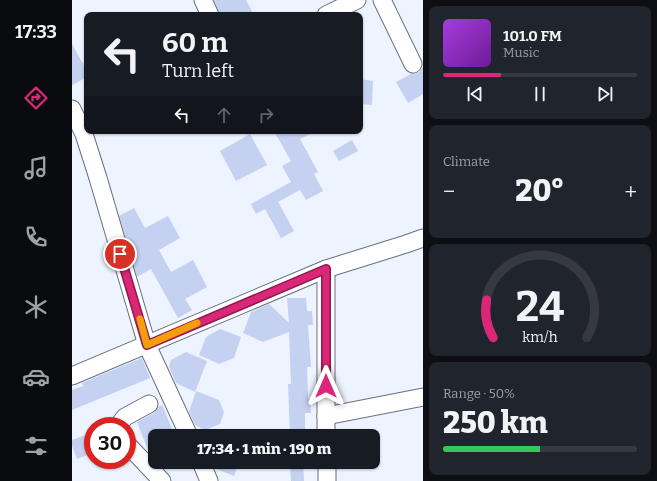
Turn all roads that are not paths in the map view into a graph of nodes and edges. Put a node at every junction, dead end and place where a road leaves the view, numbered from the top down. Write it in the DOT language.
graph roads {
  1 [pos="203,0"];
  2 [pos="357,0"];
  3 [pos="382,0"];
  4 [pos="209,12"];
  5 [pos="332,12"];
  6 [pos="414,64"];
  7 [pos="72,109"];
  8 [pos="84,127"];
  9 [pos="88,134"];
  10 [pos="423,238"];
  11 [pos="326,269"];
  12 [pos="147,345"];
  13 [pos="72,376"];
  14 [pos="423,397"];
  15 [pos="149,404"];
  16 [pos="326,416"];
  17 [pos="126,417"];
  18 [pos="186,429"];
  19 [pos="326,429"];
  20 [pos="136,454"];
  21 [pos="204,469"];
  22 [pos="327,469"];
  23 [pos="162,481"];
  24 [pos="209,481"];
  25 [pos="327,481"];
  1 -- 4 [label="street"];
  2 -- 5 [label="street"];
  3 -- 6 [label="street"];
  7 -- 8 [label="street"];
  9 -- 12 [label="street"];
  10 -- 11 [label="street"];
  11 -- 12 [label="street"];
  11 -- 16 [label="street"];
  12 -- 13 [label="street"];
  12 -- 18 [label="street"];
  14 -- 16 [label="street"];
  15 -- 17 [label="street"];
  16 -- 19 [label="street"];
  20 -- 23 [label="street"];
  21 -- 24 [label="street"];
  22 -- 25 [label="street"];
}
